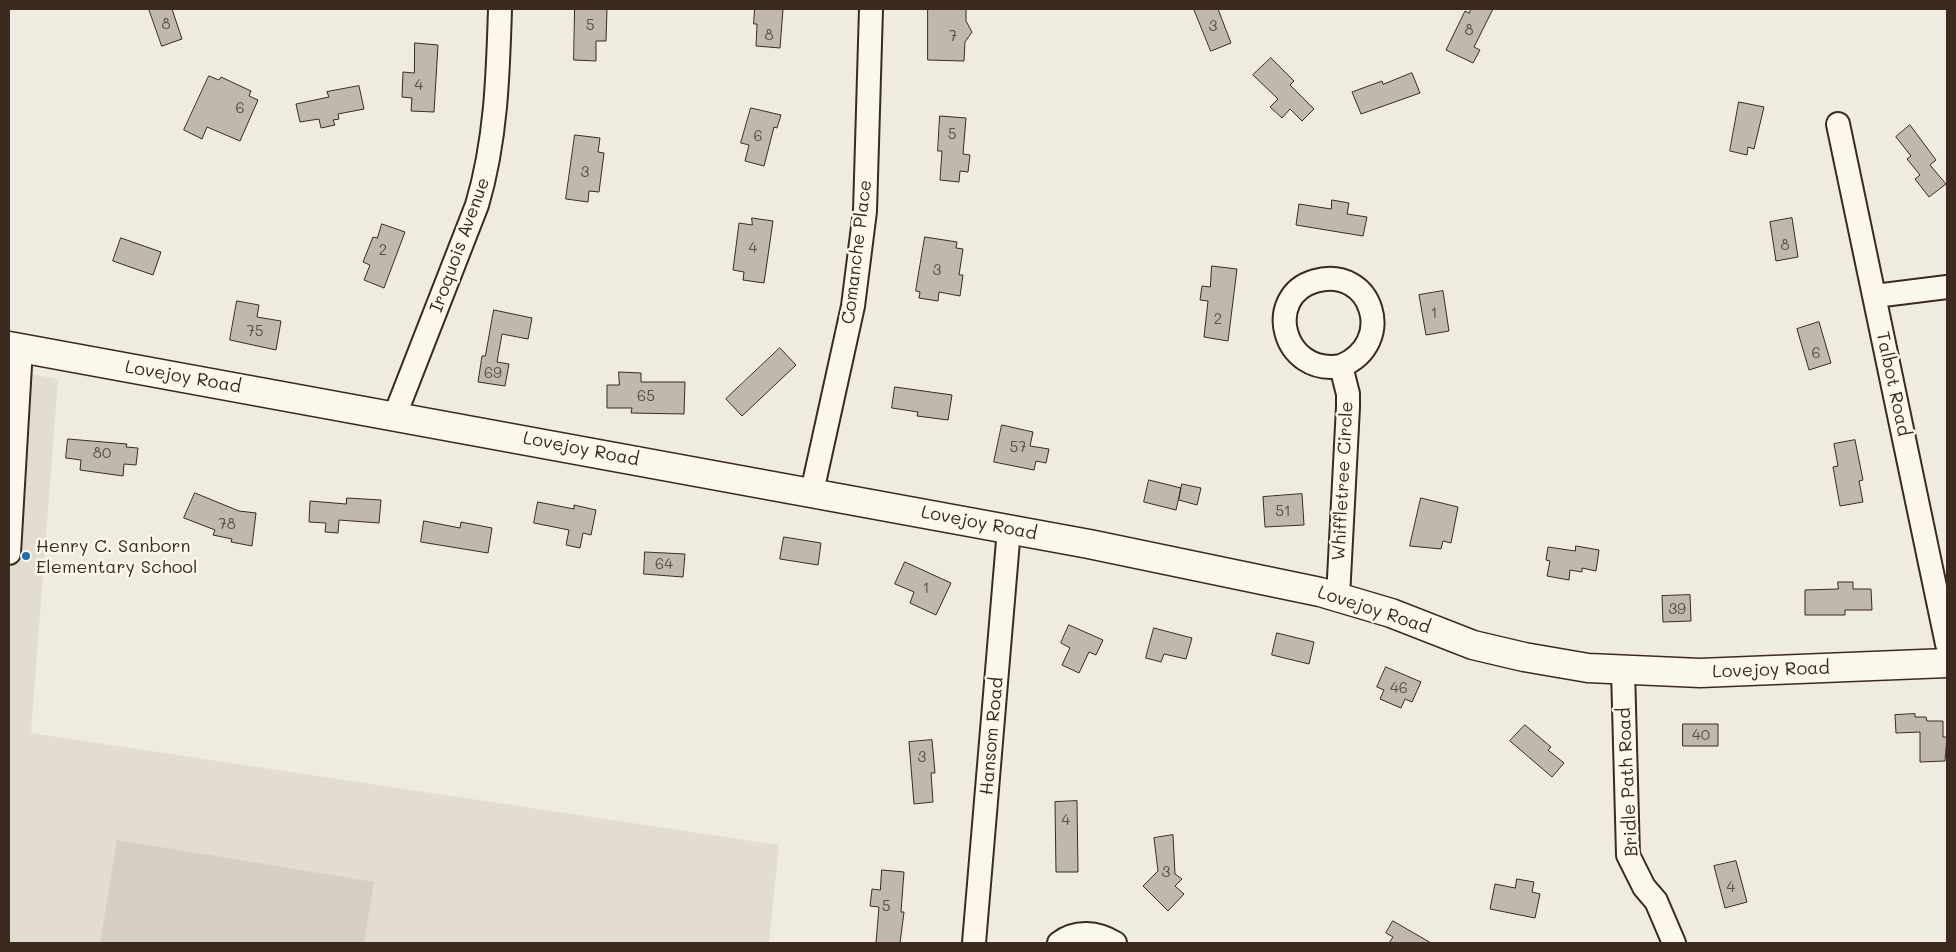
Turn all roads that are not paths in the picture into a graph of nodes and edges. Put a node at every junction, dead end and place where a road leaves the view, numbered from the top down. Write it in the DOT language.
graph roads {
  1 [pos="500,9"];
  2 [pos="871,9"];
  3 [pos="1838,124"];
  4 [pos="1947,287"];
  5 [pos="1875,296"];
  6 [pos="15,347"];
  7 [pos="1341,366"];
  8 [pos="395,415"];
  9 [pos="12,449"];
  10 [pos="812,492"];
  11 [pos="1009,528"];
  12 [pos="9,553"];
  13 [pos="1338,597"];
  14 [pos="1947,644"];
  15 [pos="1947,663"];
  16 [pos="1623,670"];
  17 [pos="974,943"];
  18 [pos="1059,943"];
  19 [pos="1115,943"];
  20 [pos="1674,943"];
  1 -- 8 [label="street, Iroquois Avenue"];
  2 -- 10 [label="street, Comanche Place"];
  3 -- 5 [label="street, Talbot Road"];
  4 -- 5 [label="street"];
  5 -- 14 [label="street, Talbot Road"];
  6 -- 8 [label="main road, Lovejoy Road"];
  6 -- 9 [label="street"];
  7 -- 13 [label="street, Whiffletree Circle"];
  8 -- 10 [label="main road, Lovejoy Road"];
  9 -- 12 [label="street"];
  10 -- 11 [label="main road, Lovejoy Road"];
  11 -- 13 [label="main road, Lovejoy Road"];
  11 -- 17 [label="street, Hansom Road"];
  13 -- 16 [label="main road, Lovejoy Road"];
  15 -- 16 [label="main road, Lovejoy Road"];
  16 -- 20 [label="street, Bridle Path Road"];
  18 -- 19 [label="street"];
}
